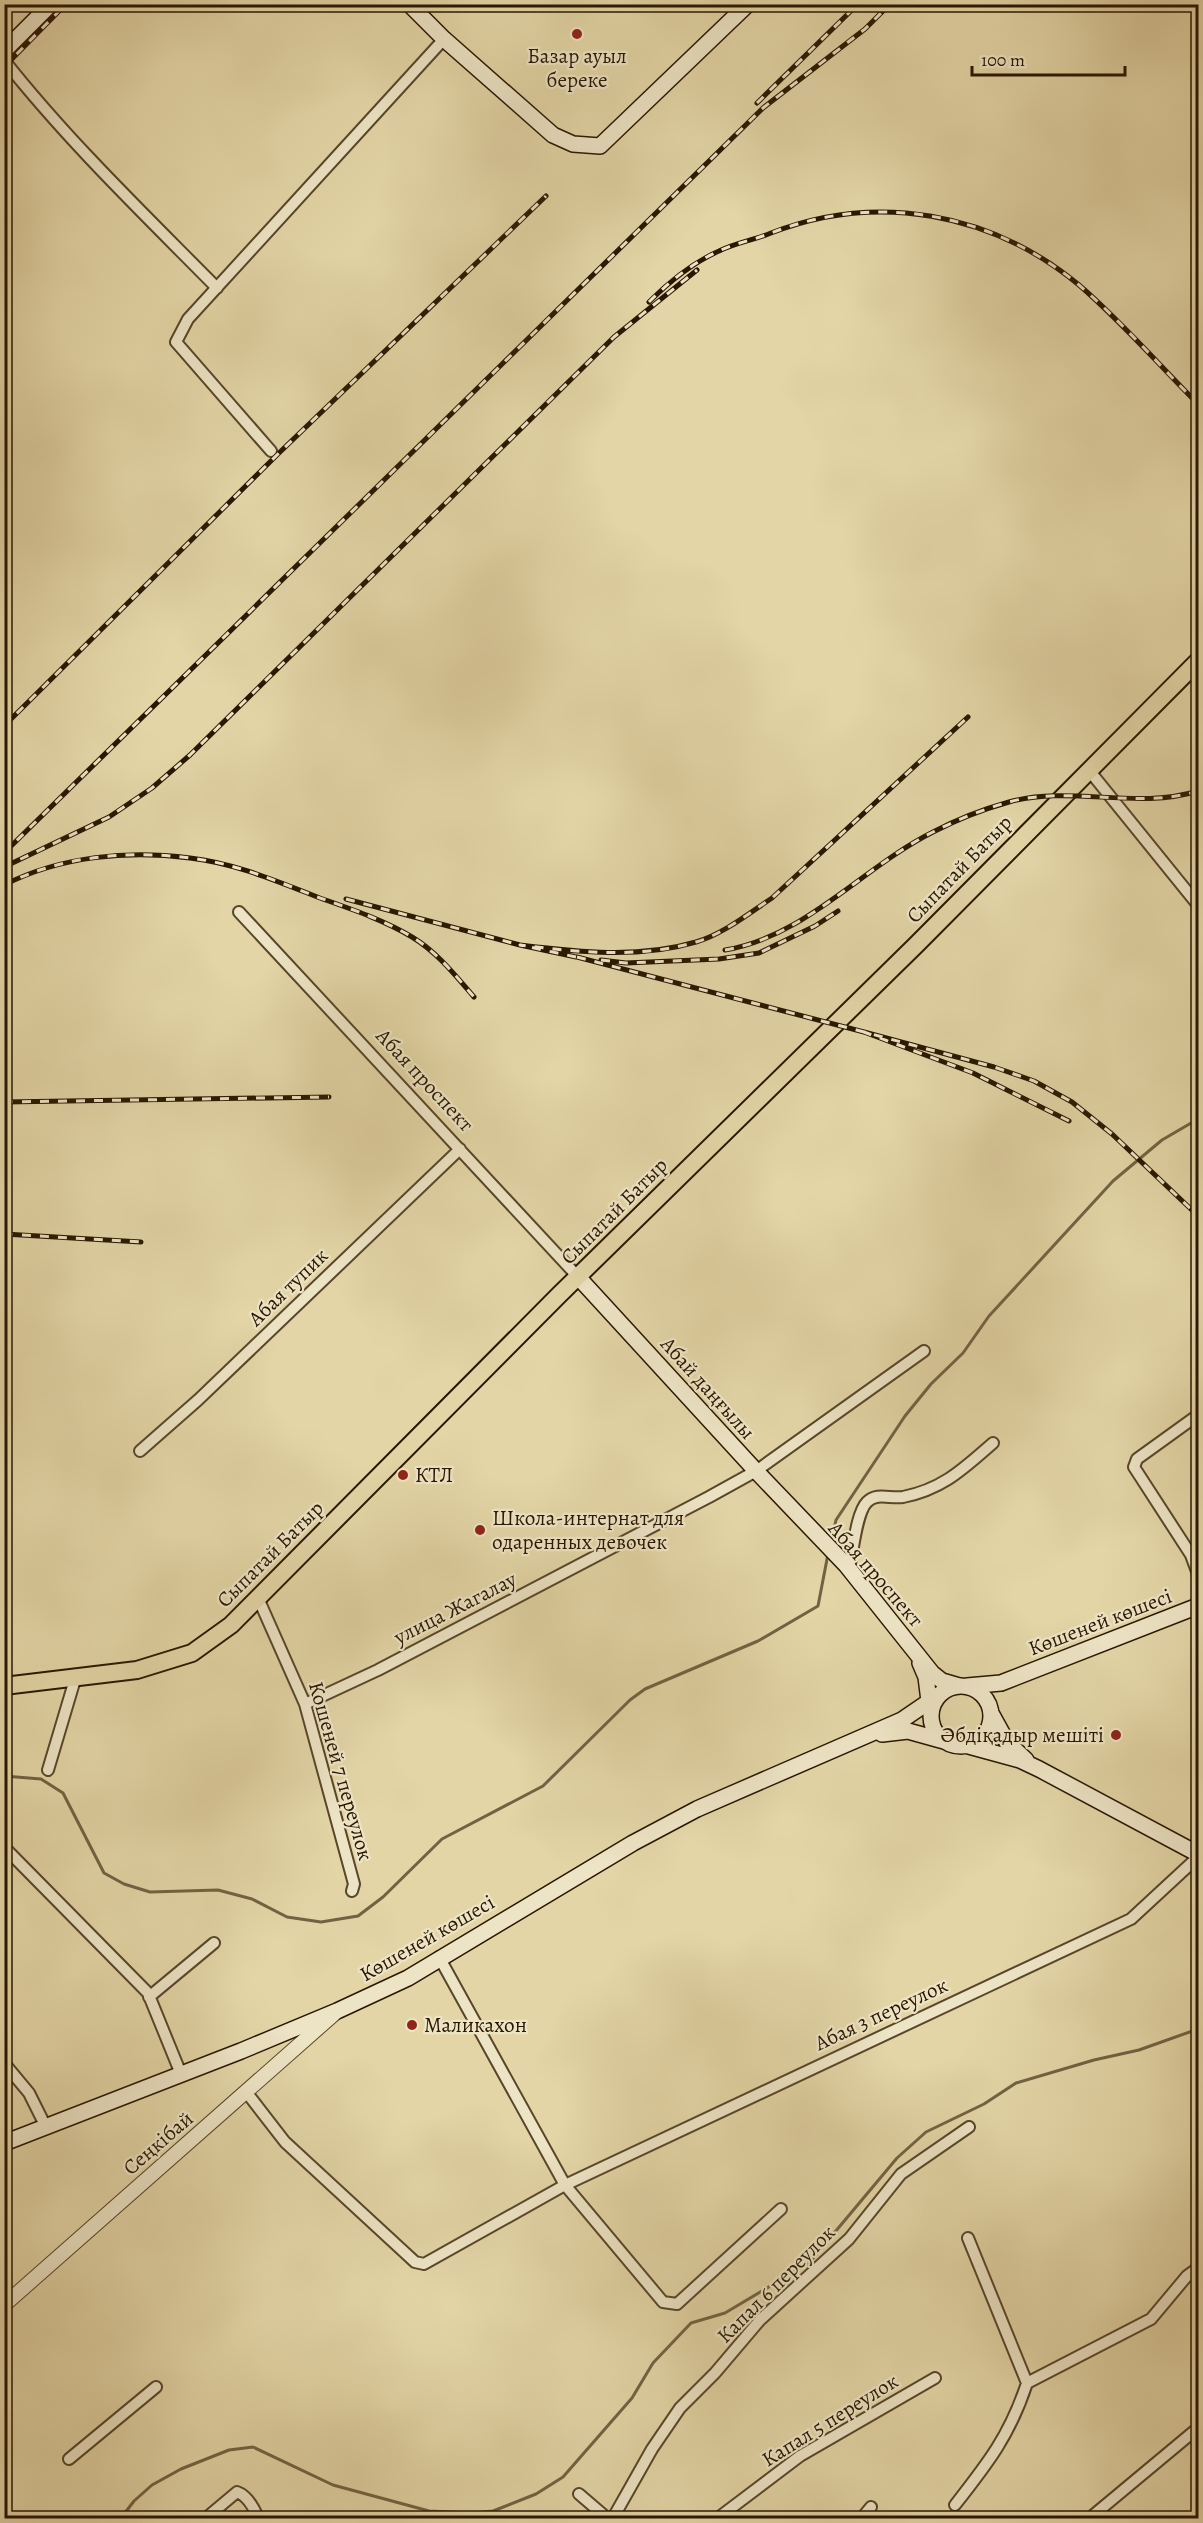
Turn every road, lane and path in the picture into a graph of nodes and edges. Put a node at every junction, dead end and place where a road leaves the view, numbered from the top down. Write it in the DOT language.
graph roads {
  1 [pos="51,4"];
  2 [pos="409,4"];
  3 [pos="748,4"];
  4 [pos="444,39"];
  5 [pos="4,51"];
  6 [pos="4,60"];
  7 [pos="217,288"];
  8 [pos="271,451"];
  9 [pos="1198,661"];
  10 [pos="1088,769"];
  11 [pos="1198,904"];
  12 [pos="239,912"];
  13 [pos="460,1149"];
  14 [pos="579,1278"];
  15 [pos="924,1351"];
  16 [pos="1198,1415"];
  17 [pos="993,1443"];
  18 [pos="140,1450"];
  19 [pos="756,1471"];
  20 [pos="807,1527"];
  21 [pos="847,1567"];
  22 [pos="1198,1574"];
  23 [pos="258,1598"];
  24 [pos="1198,1606"];
  25 [pos="913,1650"];
  26 [pos="76,1676"];
  27 [pos="1016,1677"];
  28 [pos="4,1686"];
  29 [pos="963,1686"];
  30 [pos="305,1704"];
  31 [pos="930,1708"];
  32 [pos="991,1711"];
  33 [pos="856,1742"];
  34 [pos="947,1742"];
  35 [pos="965,1745"];
  36 [pos="1039,1769"];
  37 [pos="48,1770"];
  38 [pos="4,1847"];
  39 [pos="1198,1855"];
  40 [pos="352,1891"];
  41 [pos="214,1943"];
  42 [pos="439,1957"];
  43 [pos="149,1996"];
  44 [pos="338,2011"];
  45 [pos="4,2063"];
  46 [pos="181,2074"];
  47 [pos="247,2093"];
  48 [pos="46,2127"];
  49 [pos="969,2127"];
  50 [pos="4,2143"];
  51 [pos="565,2185"];
  52 [pos="781,2209"];
  53 [pos="968,2238"];
  54 [pos="1198,2268"];
  55 [pos="4,2305"];
  56 [pos="935,2378"];
  57 [pos="1028,2383"];
  58 [pos="156,2387"];
  59 [pos="1196,2434"];
  60 [pos="69,2459"];
  61 [pos="579,2494"];
  62 [pos="955,2505"];
  63 [pos="871,2507"];
  64 [pos="206,2518"];
  65 [pos="258,2518"];
  66 [pos="607,2518"];
  67 [pos="613,2518"];
  68 [pos="718,2518"];
  69 [pos="862,2518"];
  70 [pos="1090,2518"];
  1 -- 5 [label="main road"];
  2 -- 4 [label="main road"];
  3 -- 4 [label="main road"];
  4 -- 7 [label="street"];
  6 -- 7 [label="street"];
  7 -- 8 [label="street"];
  9 -- 10 [label="main road, Сыпатай Батыр"];
  10 -- 11 [label="street"];
  10 -- 14 [label="main road, Сыпатай Батыр"];
  12 -- 13 [label="street, Абая проспект"];
  13 -- 14 [label="street, Абая проспект"];
  13 -- 18 [label="street, Абая тупик"];
  14 -- 19 [label="main road, Абай даңғылы"];
  14 -- 23 [label="main road, Сыпатай Батыр"];
  15 -- 19 [label="street, улица Жагалау"];
  16 -- 22 [label="street"];
  17 -- 21 [label="street"];
  19 -- 20 [label="main road, Абай даңғылы"];
  19 -- 30 [label="street, улица Жагалау"];
  20 -- 21 [label="main road, Абая проспект"];
  21 -- 25 [label="main road, Абая проспект"];
  23 -- 26 [label="main road, Сыпатай Батыр"];
  23 -- 30 [label="street, Кошеней 7 переулок"];
  24 -- 27 [label="main road, Көшеней көшесі"];
  25 -- 29 [label="main road"];
  25 -- 31 [label="main road"];
  26 -- 28 [label="main road, Сыпатай Батыр"];
  26 -- 37 [label="street"];
  27 -- 29 [label="main road, Көшеней көшесі"];
  27 -- 32 [label="main road"];
  29 -- 31 [label="main road"];
  29 -- 32 [label="main road"];
  30 -- 40 [label="street, Кошеней 7 переулок"];
  31 -- 33 [label="main road"];
  31 -- 34 [label="main road"];
  32 -- 35 [label="main road"];
  32 -- 36 [label="main road"];
  33 -- 34 [label="main road"];
  33 -- 42 [label="main road, Көшеней көшесі"];
  34 -- 35 [label="main road"];
  35 -- 36 [label="main road"];
  36 -- 39 [label="main road"];
  38 -- 43 [label="street"];
  39 -- 51 [label="street, Абая 3 переулок"];
  41 -- 43 [label="street"];
  42 -- 44 [label="main road, Көшеней көшесі"];
  42 -- 51 [label="street"];
  43 -- 46 [label="street"];
  44 -- 46 [label="main road, Көшеней көшесі"];
  44 -- 47 [label="street, Сеңкібай"];
  45 -- 48 [label="street"];
  46 -- 48 [label="main road, Көшеней көшесі"];
  47 -- 51 [label="street, Абая 3 переулок"];
  47 -- 55 [label="street, Сеңкібай"];
  48 -- 50 [label="main road, Көшеней көшесі"];
  49 -- 67 [label="street, Капал 6 переулок"];
  51 -- 52 [label="street"];
  53 -- 57 [label="street"];
  54 -- 57 [label="street"];
  56 -- 68 [label="street, Капал 5 переулок"];
  57 -- 62 [label="street"];
  58 -- 60 [label="street"];
  59 -- 70 [label="street"];
  61 -- 66 [label="street"];
  63 -- 69 [label="street"];
  64 -- 65 [label="street"];
}
